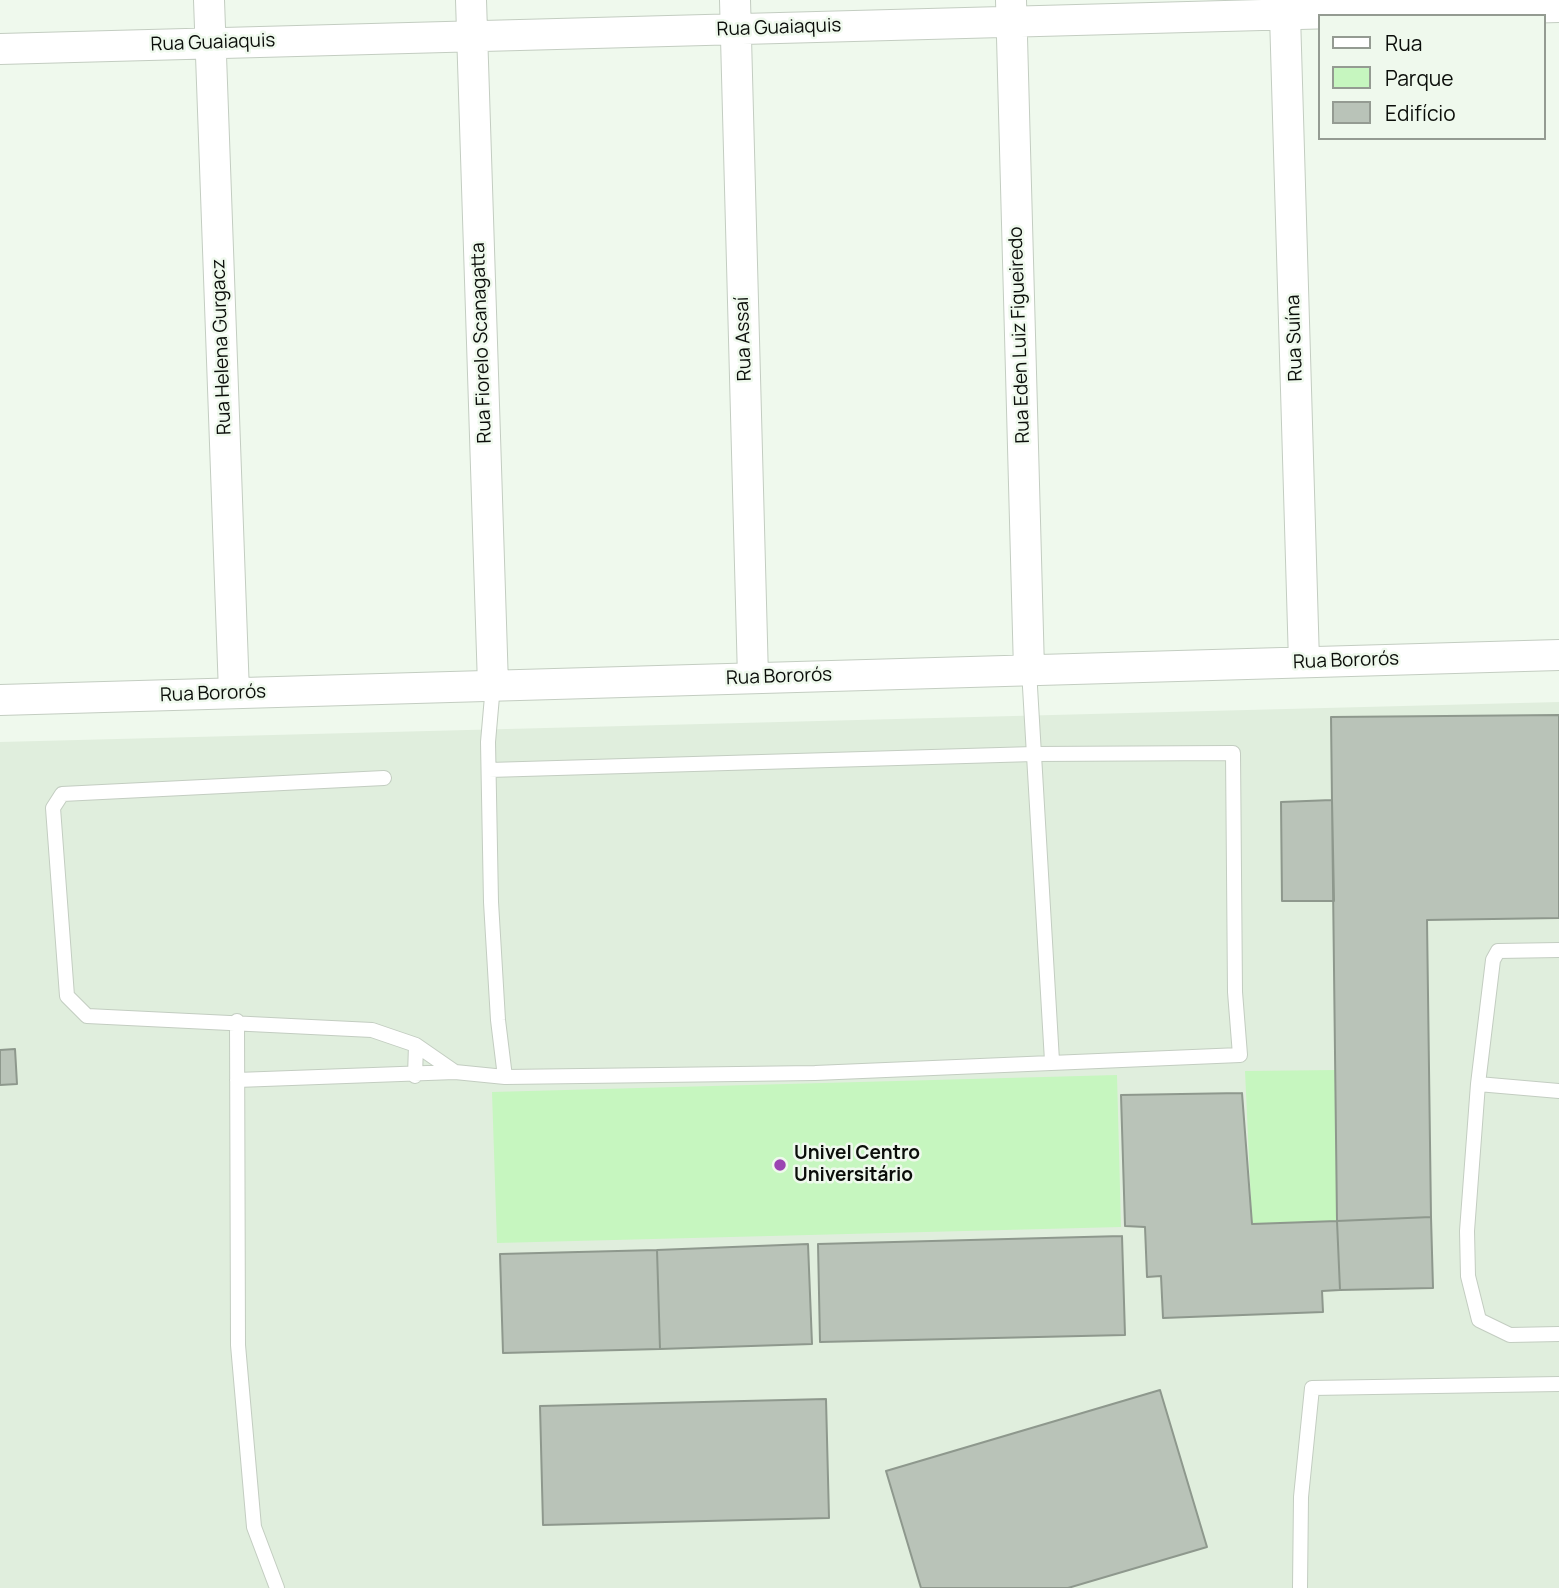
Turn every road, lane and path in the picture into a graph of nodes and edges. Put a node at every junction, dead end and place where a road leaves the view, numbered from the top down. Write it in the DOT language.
graph roads {
  1 [pos="209,0"];
  2 [pos="471,0"];
  3 [pos="1559,7"];
  4 [pos="1011,11"];
  5 [pos="1318,14"];
  6 [pos="1319,14"];
  7 [pos="736,15"];
  8 [pos="1285,15"];
  9 [pos="472,37"];
  10 [pos="211,43"];
  11 [pos="0,49"];
  12 [pos="1559,654"];
  13 [pos="1304,662"];
  14 [pos="1029,670"];
  15 [pos="753,678"];
  16 [pos="493,685"];
  17 [pos="234,693"];
  18 [pos="0,700"];
  19 [pos="1034,754"];
  20 [pos="489,770"];
  21 [pos="384,778"];
  22 [pos="1559,950"];
  23 [pos="237,1021"];
  24 [pos="416,1045"];
  25 [pos="1052,1061"];
  26 [pos="455,1073"];
  27 [pos="415,1076"];
  28 [pos="505,1077"];
  29 [pos="237,1080"];
  30 [pos="1478,1084"];
  31 [pos="1559,1091"];
  32 [pos="1559,1334"];
  33 [pos="1559,1384"];
  34 [pos="277,1588"];
  35 [pos="1300,1588"];
  1 -- 10 [label="street, Rua Helena Gurgacz"];
  2 -- 9 [label="street, Rua Fiorelo Scanagatta"];
  3 -- 6 [label="street, Rua Guaiaquis"];
  4 -- 7 [label="street, Rua Guaiaquis"];
  4 -- 8 [label="street, Rua Guaiaquis"];
  4 -- 14 [label="street, Rua Eden Luiz Figueiredo"];
  5 -- 8 [label="street, Rua Guaiaquis"];
  7 -- 9 [label="street, Rua Guaiaquis"];
  7 -- 15 [label="street, Rua Assaí"];
  8 -- 13 [label="street, Rua Suína"];
  9 -- 10 [label="street, Rua Guaiaquis"];
  9 -- 16 [label="street, Rua Fiorelo Scanagatta"];
  10 -- 11 [label="street, Rua Guaiaquis"];
  10 -- 17 [label="street, Rua Helena Gurgacz"];
  12 -- 13 [label="street, Rua Bororós"];
  13 -- 14 [label="street, Rua Bororós"];
  14 -- 15 [label="street, Rua Bororós"];
  14 -- 19 [label="lane"];
  15 -- 16 [label="street, Rua Bororós"];
  16 -- 17 [label="street, Rua Bororós"];
  16 -- 20 [label="lane"];
  17 -- 18 [label="street, Rua Bororós"];
  19 -- 20 [label="lane"];
  19 -- 25 [label="lane"];
  19 -- 25 [label="lane"];
  20 -- 28 [label="lane"];
  21 -- 23 [label="lane"];
  22 -- 30 [label="lane"];
  23 -- 24 [label="lane"];
  23 -- 29 [label="lane"];
  24 -- 26 [label="lane"];
  24 -- 27 [label="lane"];
  25 -- 28 [label="lane"];
  26 -- 27 [label="lane"];
  26 -- 28 [label="lane"];
  27 -- 29 [label="lane"];
  29 -- 34 [label="lane"];
  30 -- 31 [label="lane"];
  30 -- 32 [label="lane"];
  33 -- 35 [label="lane"];
}
